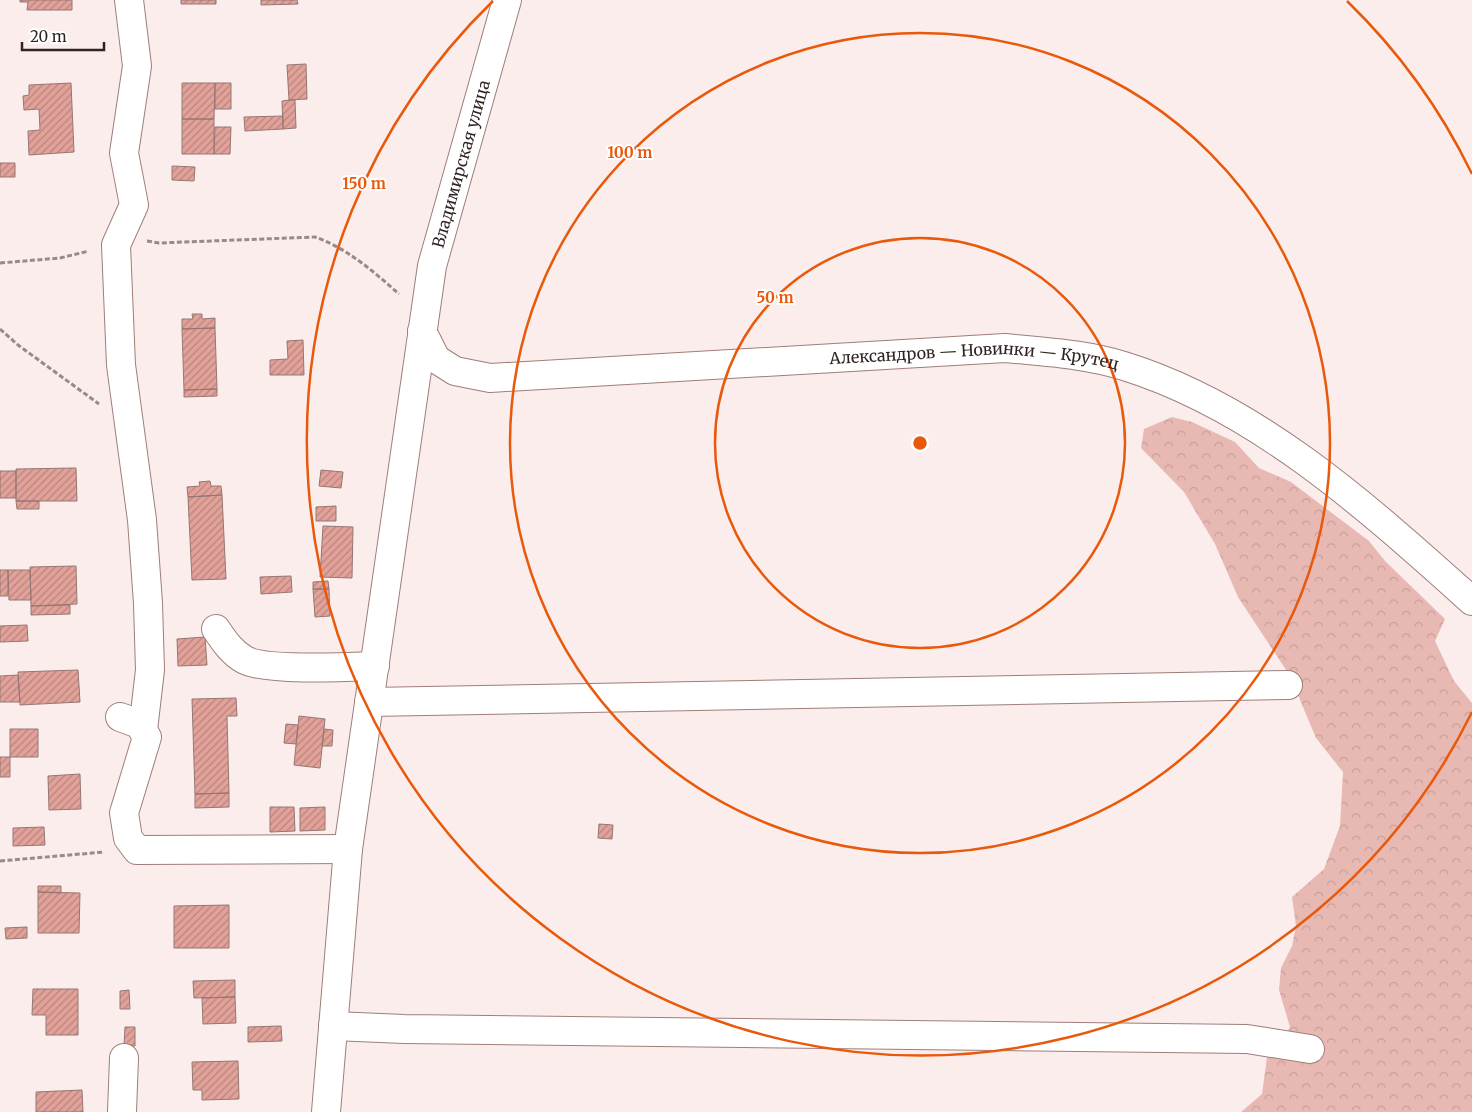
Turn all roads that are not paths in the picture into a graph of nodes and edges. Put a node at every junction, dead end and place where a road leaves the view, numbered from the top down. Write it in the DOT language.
graph roads {
  1 [pos="130,0"];
  2 [pos="506,0"];
  3 [pos="423,323"];
  4 [pos="1472,601"];
  5 [pos="216,630"];
  6 [pos="375,666"];
  7 [pos="1288,685"];
  8 [pos="369,702"];
  9 [pos="348,849"];
  10 [pos="333,1026"];
  11 [pos="1310,1049"];
  12 [pos="124,1058"];
  13 [pos="122,1112"];
  14 [pos="326,1112"];
  1 -- 9 [label="street"];
  2 -- 3 [label="street, Владимирская улица"];
  3 -- 4 [label="street, Александров — Новинки — Крутец"];
  3 -- 6 [label="street, Владимирская улица"];
  5 -- 6 [label="street"];
  6 -- 8 [label="street, Владимирская улица"];
  7 -- 8 [label="street"];
  8 -- 9 [label="street, Владимирская улица"];
  9 -- 10 [label="street, Владимирская улица"];
  10 -- 11 [label="street"];
  10 -- 14 [label="street, Владимирская улица"];
  12 -- 13 [label="street"];
}
